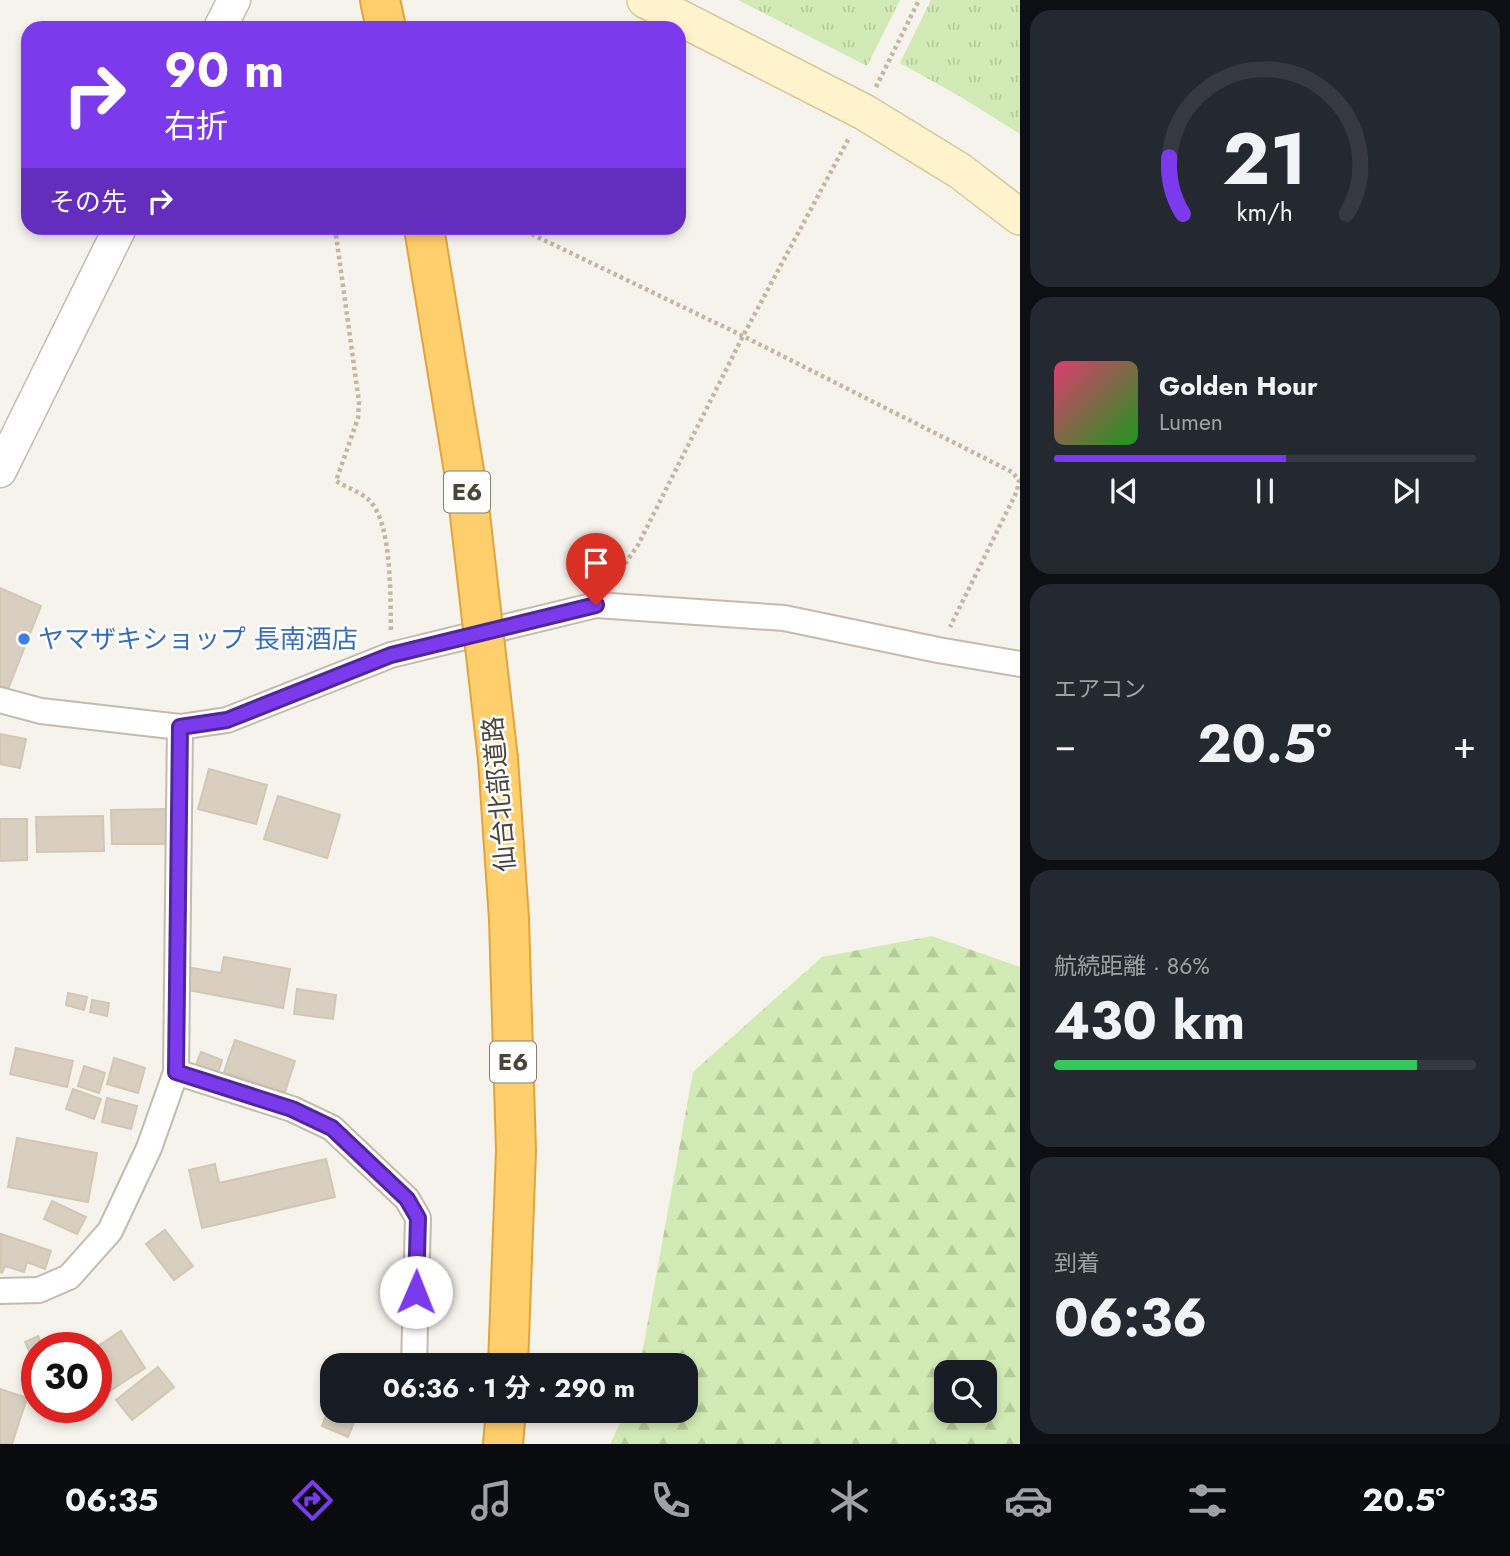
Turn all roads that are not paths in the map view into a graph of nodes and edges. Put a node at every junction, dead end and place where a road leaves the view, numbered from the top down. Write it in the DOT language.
graph roads {
  1 [pos="234,0"];
  2 [pos="380,0"];
  3 [pos="645,0"];
  4 [pos="224,21"];
  5 [pos="384,21"];
  6 [pos="1020,217"];
  7 [pos="117,235"];
  8 [pos="425,235"];
  9 [pos="0,471"];
  10 [pos="1020,664"];
  11 [pos="0,700"];
  12 [pos="180,727"];
  13 [pos="176,1072"];
  14 [pos="0,1291"];
  15 [pos="414,1353"];
  16 [pos="509,1353"];
  17 [pos="505,1423"];
  18 [pos="503,1444"];
  1 -- 4 [label="street"];
  2 -- 5 [label="highway"];
  3 -- 6 [label="main road"];
  7 -- 9 [label="street"];
  8 -- 16 [label="highway, 仙台北部道路 / E6, bridge"];
  10 -- 12 [label="street"];
  11 -- 12 [label="street"];
  12 -- 13 [label="street"];
  13 -- 14 [label="street"];
  13 -- 15 [label="street"];
  17 -- 18 [label="highway"];
}
